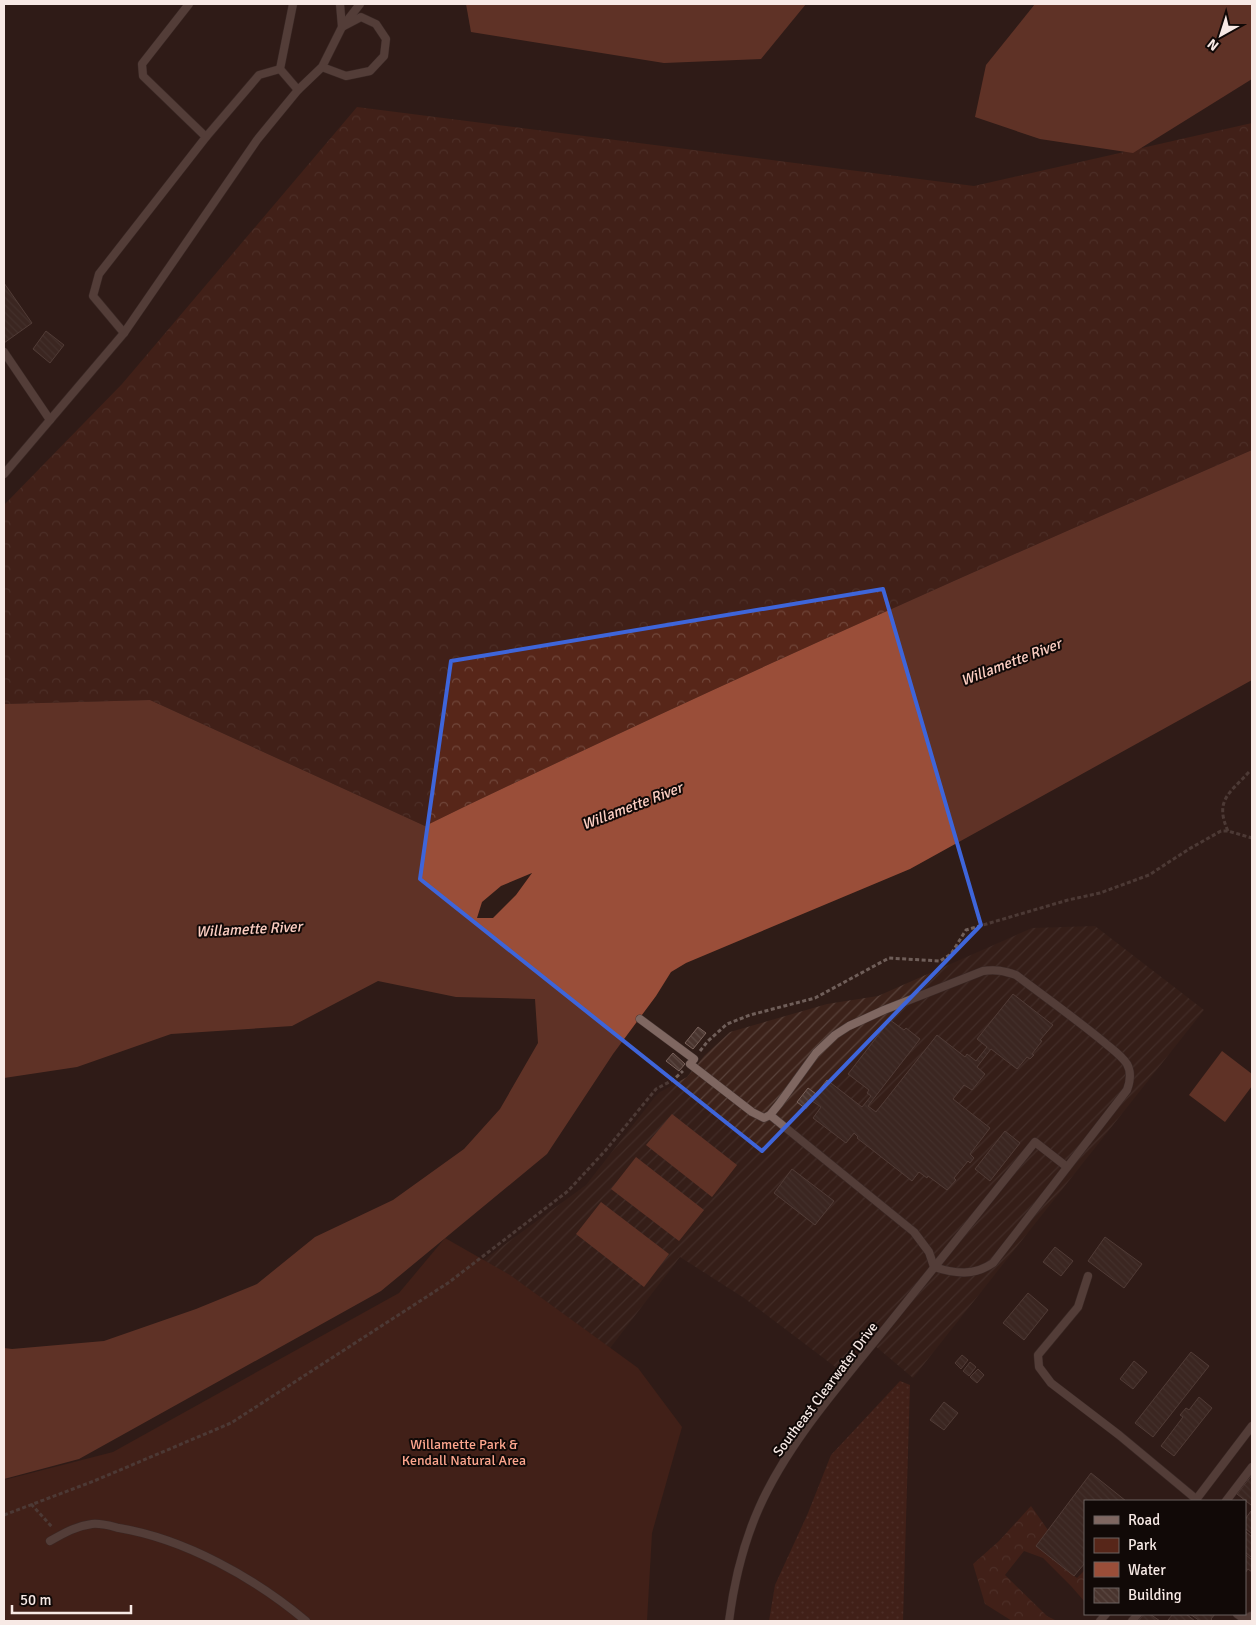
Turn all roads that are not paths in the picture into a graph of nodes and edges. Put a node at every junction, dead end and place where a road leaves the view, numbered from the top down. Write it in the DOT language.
graph roads {
  1 [pos="190,4"];
  2 [pos="293,4"];
  3 [pos="340,4"];
  4 [pos="360,4"];
  5 [pos="342,27"];
  6 [pos="322,67"];
  7 [pos="280,69"];
  8 [pos="298,90"];
  9 [pos="206,137"];
  10 [pos="124,333"];
  11 [pos="4,352"];
  12 [pos="50,420"];
  13 [pos="4,474"];
  14 [pos="640,1020"];
  15 [pos="770,1115"];
  16 [pos="1067,1167"];
  17 [pos="934,1267"];
  18 [pos="1088,1276"];
  19 [pos="1252,1426"];
  20 [pos="1252,1468"];
  21 [pos="1196,1500"];
  22 [pos="1227,1500"];
  23 [pos="50,1541"];
  24 [pos="306,1621"];
  25 [pos="730,1621"];
  1 -- 9 [label="lane"];
  2 -- 7 [label="lane"];
  3 -- 5 [label="lane"];
  4 -- 5 [label="lane"];
  5 -- 6 [label="lane"];
  5 -- 6 [label="lane"];
  6 -- 8 [label="lane"];
  7 -- 8 [label="lane"];
  7 -- 9 [label="lane"];
  8 -- 10 [label="lane"];
  9 -- 10 [label="lane"];
  10 -- 12 [label="lane"];
  11 -- 12 [label="lane"];
  12 -- 13 [label="lane"];
  14 -- 15 [label="lane"];
  15 -- 16 [label="lane"];
  15 -- 17 [label="lane"];
  16 -- 17 [label="lane"];
  16 -- 17 [label="lane, Southeast Clearwater Drive"];
  17 -- 25 [label="lane, Southeast Clearwater Drive"];
  18 -- 21 [label="lane"];
  19 -- 21 [label="lane"];
  20 -- 22 [label="lane"];
  23 -- 24 [label="lane"];
}
